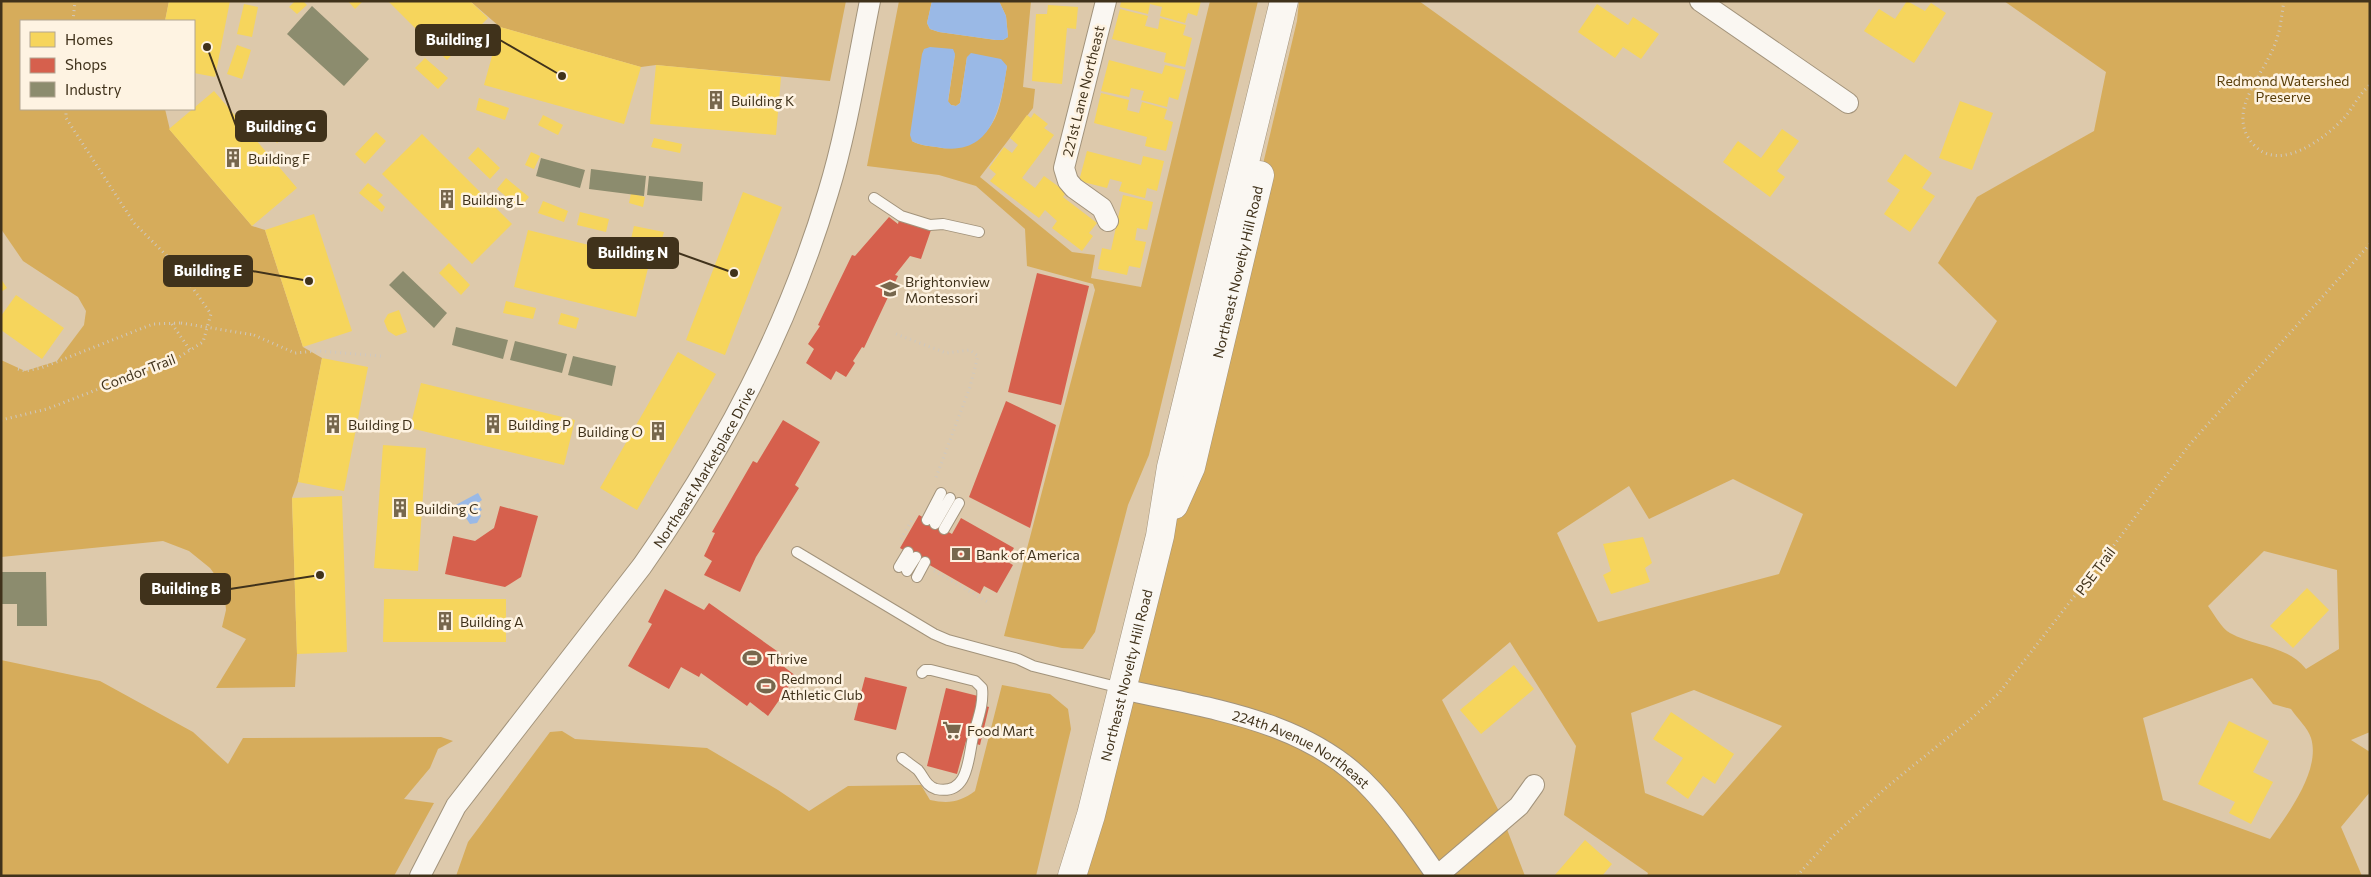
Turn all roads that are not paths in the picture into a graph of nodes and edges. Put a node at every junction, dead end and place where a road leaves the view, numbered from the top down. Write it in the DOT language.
graph roads {
  1 [pos="870,1"];
  2 [pos="1106,1"];
  3 [pos="1284,1"];
  4 [pos="1299,1"];
  5 [pos="1700,1"];
  6 [pos="1848,103"];
  7 [pos="874,198"];
  8 [pos="1108,222"];
  9 [pos="979,232"];
  10 [pos="935,524"];
  11 [pos="1160,536"];
  12 [pos="797,552"];
  13 [pos="908,572"];
  14 [pos="922,673"];
  15 [pos="1122,688"];
  16 [pos="902,758"];
  17 [pos="1534,785"];
  18 [pos="1091,815"];
  19 [pos="420,876"];
  20 [pos="1072,876"];
  21 [pos="1083,876"];
  22 [pos="1437,876"];
  1 -- 19 [label="street, Northeast Marketplace Drive"];
  2 -- 8 [label="street, 221st Lane Northeast"];
  3 -- 11 [label="main road, Northeast Novelty Hill Road"];
  4 -- 11 [label="main road, Northeast Novelty Hill Road"];
  5 -- 6 [label="street"];
  7 -- 9 [label="lane"];
  10 -- 10 [label="lane"];
  11 -- 15 [label="main road, Northeast Novelty Hill Road"];
  12 -- 15 [label="lane"];
  13 -- 13 [label="lane"];
  14 -- 16 [label="lane"];
  15 -- 18 [label="main road, Northeast Novelty Hill Road"];
  15 -- 22 [label="street, 224th Avenue Northeast"];
  17 -- 22 [label="street"];
  18 -- 20 [label="main road, Northeast Novelty Hill Road"];
  18 -- 21 [label="main road, Northeast Novelty Hill Road"];
}
